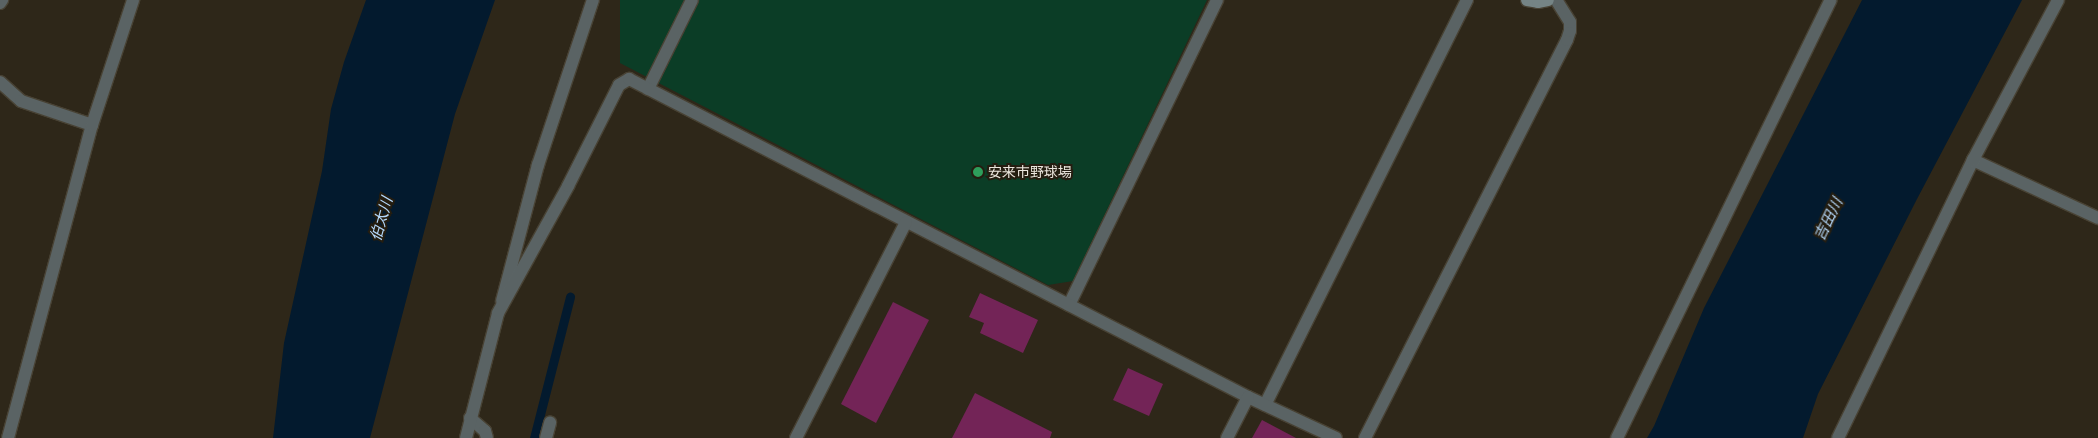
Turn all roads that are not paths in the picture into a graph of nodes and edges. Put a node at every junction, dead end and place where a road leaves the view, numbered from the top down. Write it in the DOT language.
graph roads {
  1 [pos="134,0"];
  2 [pos="593,0"];
  3 [pos="692,0"];
  4 [pos="1217,0"];
  5 [pos="1467,0"];
  6 [pos="1527,0"];
  7 [pos="1548,0"];
  8 [pos="1556,0"];
  9 [pos="1831,0"];
  10 [pos="2058,0"];
  11 [pos="0,82"];
  12 [pos="648,89"];
  13 [pos="92,124"];
  14 [pos="1973,160"];
  15 [pos="2098,218"];
  16 [pos="906,222"];
  17 [pos="1069,305"];
  18 [pos="498,313"];
  19 [pos="1248,397"];
  20 [pos="1265,405"];
  21 [pos="470,418"];
  22 [pos="550,423"];
  23 [pos="8,438"];
  24 [pos="466,438"];
  25 [pos="487,438"];
  26 [pos="546,438"];
  27 [pos="796,438"];
  28 [pos="1227,438"];
  29 [pos="1336,438"];
  30 [pos="1365,438"];
  31 [pos="1616,438"];
  32 [pos="1838,438"];
  1 -- 13 [label="street"];
  2 -- 18 [label="street"];
  3 -- 12 [label="street"];
  4 -- 17 [label="street"];
  5 -- 20 [label="street"];
  6 -- 7 [label="street"];
  8 -- 30 [label="street"];
  9 -- 31 [label="street"];
  10 -- 14 [label="street"];
  11 -- 13 [label="street"];
  12 -- 16 [label="street"];
  12 -- 18 [label="street"];
  13 -- 23 [label="street"];
  14 -- 15 [label="street"];
  14 -- 32 [label="street"];
  16 -- 17 [label="street"];
  16 -- 27 [label="street"];
  17 -- 19 [label="street"];
  18 -- 21 [label="street"];
  19 -- 20 [label="street"];
  19 -- 28 [label="street"];
  20 -- 29 [label="street"];
  21 -- 24 [label="street"];
  21 -- 25 [label="street"];
  22 -- 26 [label="street"];
}
